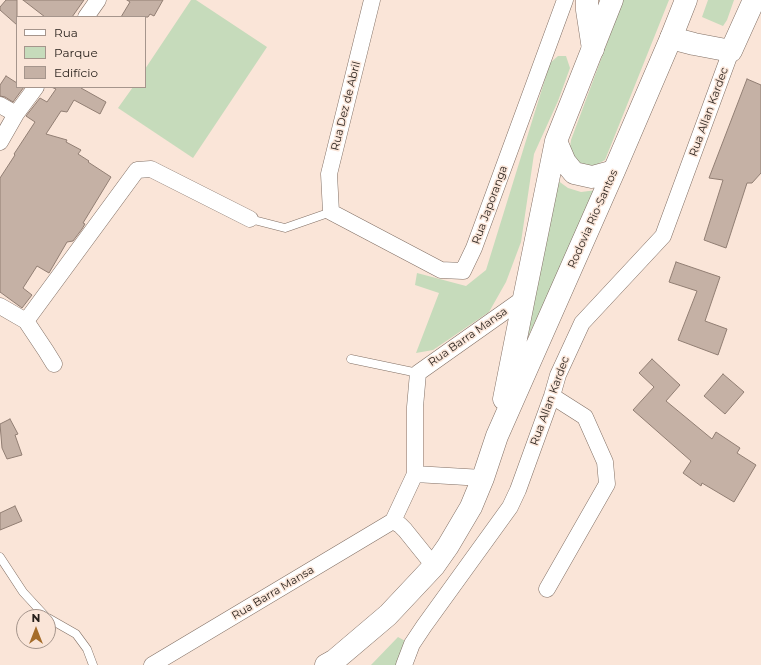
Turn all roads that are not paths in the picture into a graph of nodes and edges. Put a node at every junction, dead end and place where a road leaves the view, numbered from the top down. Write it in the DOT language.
graph roads {
  1 [pos="98,0"];
  2 [pos="372,0"];
  3 [pos="565,0"];
  4 [pos="587,0"];
  5 [pos="612,0"];
  6 [pos="686,0"];
  7 [pos="754,0"];
  8 [pos="87,16"];
  9 [pos="671,38"];
  10 [pos="593,49"];
  11 [pos="731,51"];
  12 [pos="35,88"];
  13 [pos="0,105"];
  14 [pos="16,114"];
  15 [pos="556,141"];
  16 [pos="0,142"];
  17 [pos="614,171"];
  18 [pos="331,212"];
  19 [pos="250,219"];
  20 [pos="524,298"];
  21 [pos="0,306"];
  22 [pos="26,321"];
  23 [pos="351,359"];
  24 [pos="54,364"];
  25 [pos="418,373"];
  26 [pos="552,396"];
  27 [pos="497,436"];
  28 [pos="416,474"];
  29 [pos="483,478"];
  30 [pos="393,521"];
  31 [pos="0,558"];
  32 [pos="434,566"];
  33 [pos="547,589"];
  34 [pos="39,609"];
  35 [pos="56,623"];
  36 [pos="93,665"];
  37 [pos="152,665"];
  38 [pos="326,665"];
  39 [pos="404,665"];
  1 -- 8 [label="street"];
  2 -- 18 [label="street, Rua Dez de Abril"];
  3 -- 18 [label="street, Rua Japoranga"];
  4 -- 10 [label="main road"];
  5 -- 10 [label="main road, Rodovia Rio-Santos"];
  6 -- 9 [label="main road, Rodovia Rio-Santos"];
  7 -- 11 [label="main road"];
  9 -- 11 [label="main road"];
  9 -- 17 [label="main road, Rodovia Rio-Santos"];
  10 -- 15 [label="main road, Rodovia Rio-Santos"];
  11 -- 26 [label="street, Rua Allan Kardec"];
  12 -- 14 [label="street"];
  13 -- 14 [label="street"];
  14 -- 16 [label="street"];
  15 -- 17 [label="main road"];
  15 -- 20 [label="main road, Rodovia Rio-Santos"];
  17 -- 27 [label="main road, Rodovia Rio-Santos"];
  18 -- 19 [label="lane"];
  19 -- 22 [label="street"];
  20 -- 25 [label="street, Rua Barra Mansa"];
  20 -- 27 [label="main road, Rodovia Rio-Santos"];
  21 -- 22 [label="street"];
  22 -- 24 [label="street"];
  23 -- 25 [label="lane"];
  25 -- 28 [label="street, Rua Barra Mansa"];
  26 -- 33 [label="street"];
  26 -- 39 [label="street, Rua Allan Kardec"];
  27 -- 29 [label="main road, Rodovia Rio-Santos"];
  28 -- 29 [label="street"];
  28 -- 30 [label="street, Rua Barra Mansa"];
  29 -- 32 [label="main road, Rodovia Rio-Santos"];
  30 -- 32 [label="street"];
  30 -- 37 [label="street, Rua Barra Mansa"];
  31 -- 34 [label="lane"];
  32 -- 38 [label="main road, Rodovia Rio-Santos"];
  35 -- 36 [label="lane"];
}
